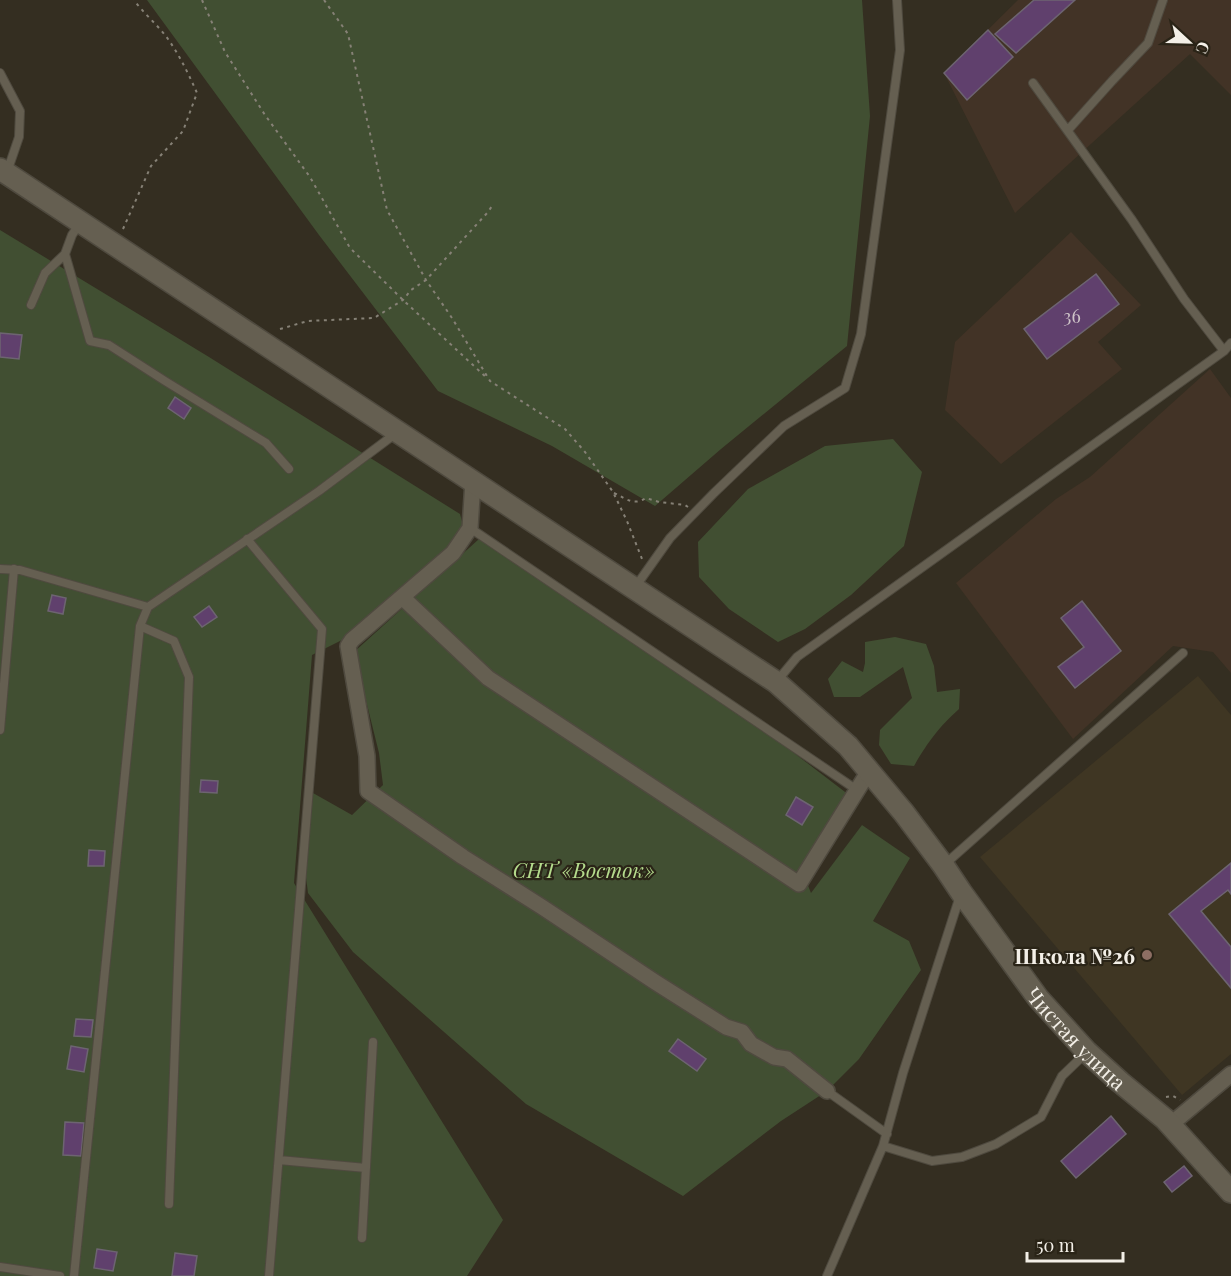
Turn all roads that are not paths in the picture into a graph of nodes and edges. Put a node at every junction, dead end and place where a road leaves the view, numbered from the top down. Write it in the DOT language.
graph roads {
  1 [pos="897,0"];
  2 [pos="1163,0"];
  3 [pos="0,74"];
  4 [pos="1033,83"];
  5 [pos="1068,130"];
  6 [pos="3,171"];
  7 [pos="81,222"];
  8 [pos="65,254"];
  9 [pos="31,305"];
  10 [pos="1231,343"];
  11 [pos="1224,351"];
  12 [pos="398,431"];
  13 [pos="289,469"];
  14 [pos="473,481"];
  15 [pos="470,528"];
  16 [pos="247,539"];
  17 [pos="0,569"];
  18 [pos="14,570"];
  19 [pos="641,579"];
  20 [pos="402,597"];
  21 [pos="148,607"];
  22 [pos="140,626"];
  23 [pos="1183,653"];
  24 [pos="776,682"];
  25 [pos="0,730"];
  26 [pos="869,771"];
  27 [pos="857,790"];
  28 [pos="943,865"];
  29 [pos="961,892"];
  30 [pos="373,1042"];
  31 [pos="1087,1052"];
  32 [pos="1231,1074"];
  33 [pos="827,1091"];
  34 [pos="1170,1125"];
  35 [pos="887,1134"];
  36 [pos="883,1146"];
  37 [pos="279,1160"];
  38 [pos="366,1168"];
  39 [pos="1231,1192"];
  40 [pos="169,1204"];
  41 [pos="362,1238"];
  42 [pos="0,1267"];
  43 [pos="60,1276"];
  44 [pos="74,1276"];
  45 [pos="269,1276"];
  46 [pos="827,1276"];
  1 -- 19 [label="lane"];
  2 -- 5 [label="lane"];
  3 -- 6 [label="lane"];
  4 -- 5 [label="lane"];
  5 -- 11 [label="lane"];
  6 -- 7 [label="main road, Чистая улица"];
  7 -- 8 [label="lane"];
  7 -- 12 [label="main road, Чистая улица"];
  8 -- 9 [label="lane"];
  8 -- 13 [label="lane"];
  10 -- 11 [label="lane"];
  11 -- 24 [label="lane"];
  12 -- 14 [label="main road, Чистая улица"];
  12 -- 16 [label="lane"];
  14 -- 15 [label="street"];
  14 -- 19 [label="main road, Чистая улица"];
  15 -- 20 [label="street"];
  15 -- 27 [label="lane"];
  16 -- 21 [label="lane"];
  16 -- 37 [label="lane"];
  17 -- 18 [label="lane"];
  18 -- 21 [label="lane"];
  18 -- 25 [label="lane"];
  19 -- 24 [label="main road, Чистая улица"];
  20 -- 27 [label="street"];
  20 -- 33 [label="street"];
  21 -- 22 [label="lane"];
  22 -- 40 [label="lane"];
  22 -- 44 [label="lane"];
  23 -- 28 [label="lane"];
  24 -- 26 [label="main road, Чистая улица"];
  26 -- 27 [label="street"];
  26 -- 28 [label="main road, Чистая улица"];
  28 -- 29 [label="main road, Чистая улица"];
  29 -- 31 [label="main road, Чистая улица"];
  29 -- 35 [label="lane"];
  30 -- 38 [label="lane"];
  31 -- 34 [label="main road, Чистая улица"];
  31 -- 36 [label="lane"];
  32 -- 34 [label="street"];
  33 -- 35 [label="lane"];
  34 -- 39 [label="main road, Чистая улица"];
  35 -- 36 [label="lane"];
  36 -- 46 [label="lane"];
  37 -- 38 [label="lane"];
  37 -- 45 [label="lane"];
  38 -- 41 [label="lane"];
  42 -- 43 [label="lane"];
}
